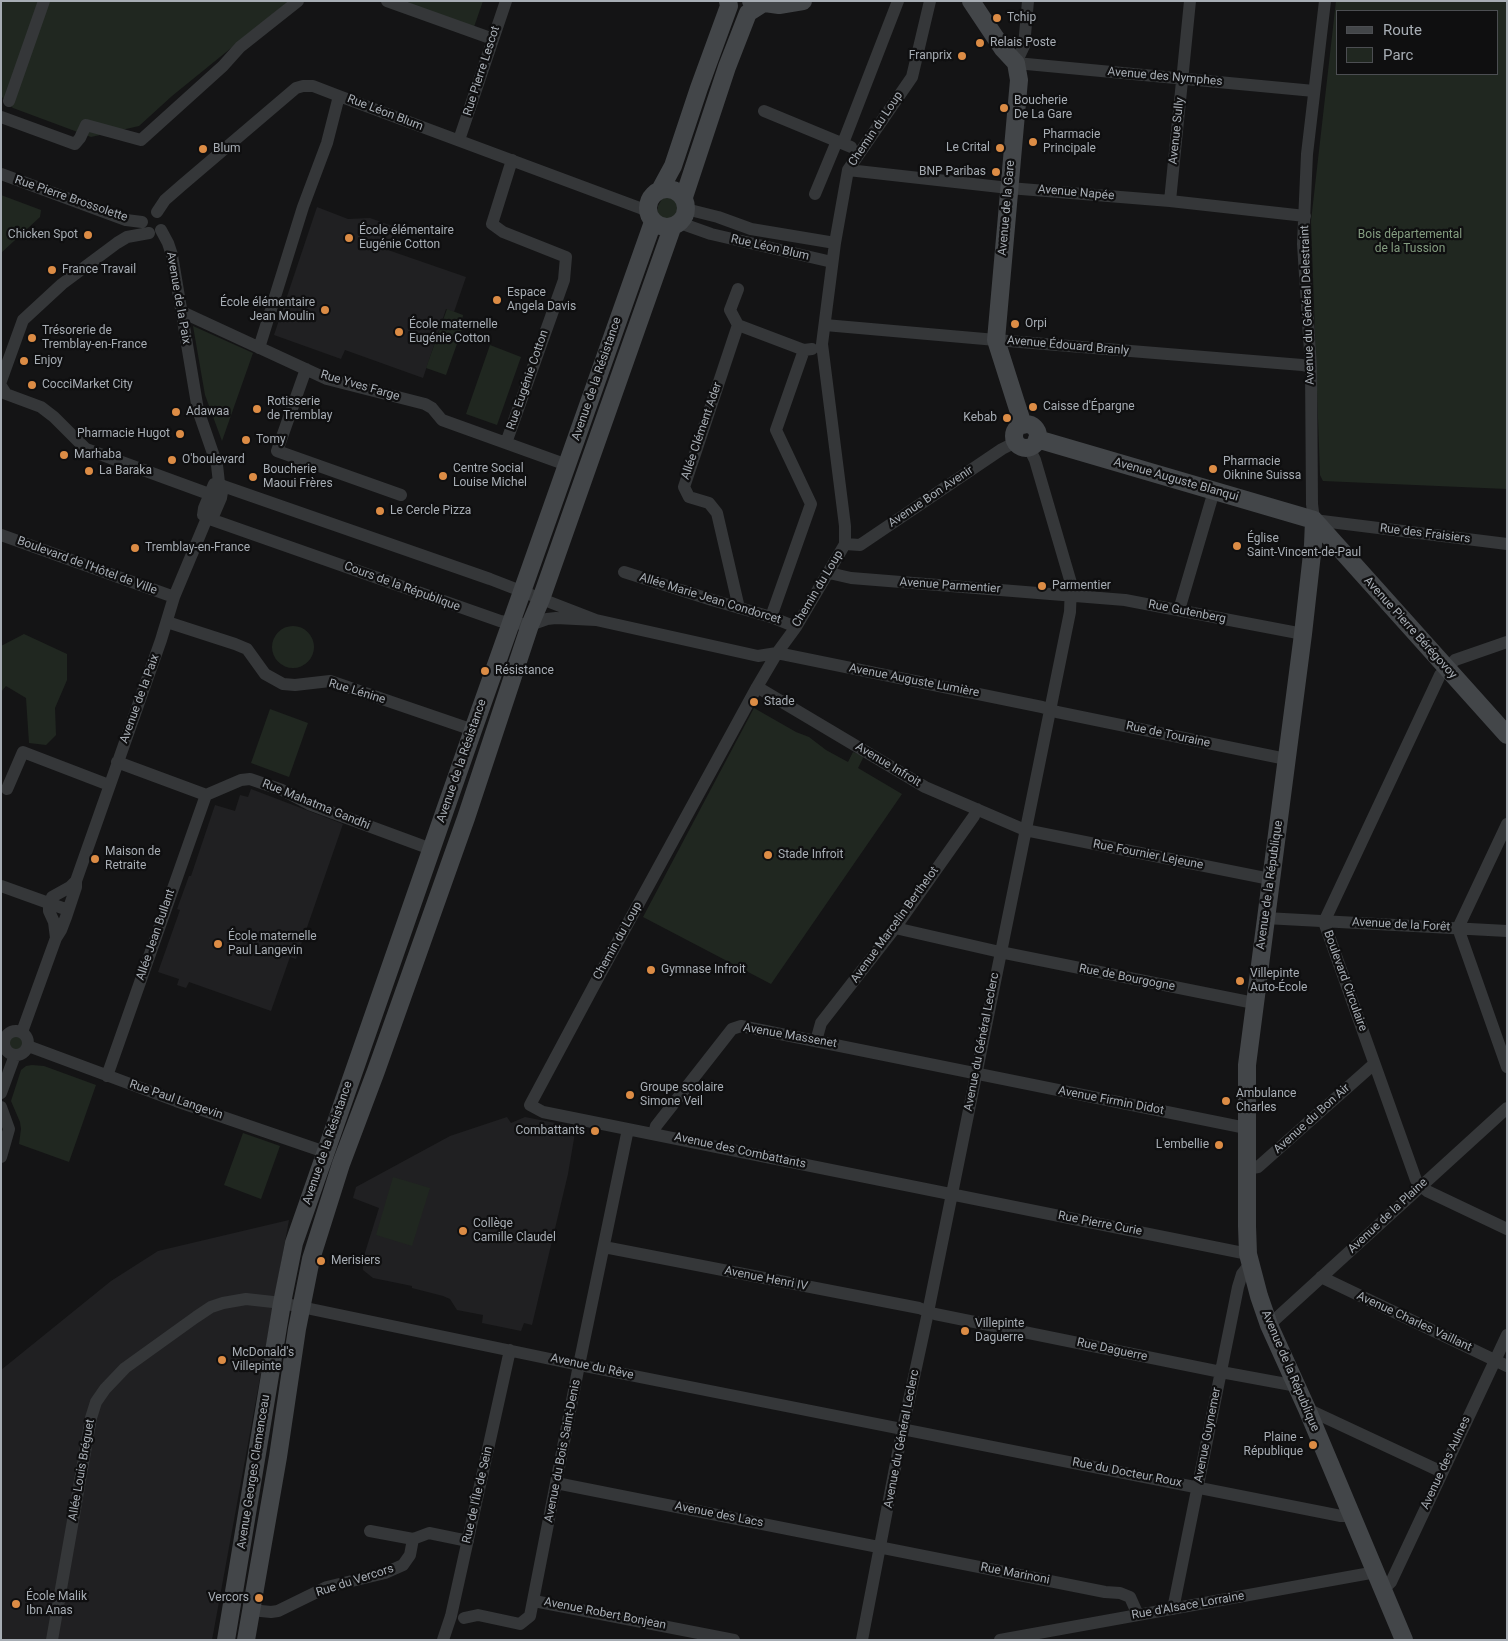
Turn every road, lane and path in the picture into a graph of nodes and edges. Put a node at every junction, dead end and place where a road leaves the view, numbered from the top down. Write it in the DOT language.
graph roads {
  1 [pos="44,1"];
  2 [pos="298,1"];
  3 [pos="387,1"];
  4 [pos="506,1"];
  5 [pos="728,1"];
  6 [pos="803,1"];
  7 [pos="898,1"];
  8 [pos="930,1"];
  9 [pos="971,1"];
  10 [pos="1028,1"];
  11 [pos="1190,1"];
  12 [pos="1324,1"];
  13 [pos="756,2"];
  14 [pos="493,39"];
  15 [pos="1016,63"];
  16 [pos="1182,78"];
  17 [pos="1314,91"];
  18 [pos="339,96"];
  19 [pos="9,101"];
  20 [pos="764,111"];
  21 [pos="1,117"];
  22 [pos="459,140"];
  23 [pos="840,142"];
  24 [pos="859,153"];
  25 [pos="512,160"];
  26 [pos="848,170"];
  27 [pos="1,174"];
  28 [pos="1009,188"];
  29 [pos="660,190"];
  30 [pos="815,194"];
  31 [pos="1170,201"];
  32 [pos="157,212"];
  33 [pos="681,214"];
  34 [pos="651,216"];
  35 [pos="1305,216"];
  36 [pos="151,228"];
  37 [pos="835,243"];
  38 [pos="832,262"];
  39 [pos="738,289"];
  40 [pos="182,312"];
  41 [pos="738,325"];
  42 [pos="825,325"];
  43 [pos="996,340"];
  44 [pos="258,348"];
  45 [pos="822,348"];
  46 [pos="804,350"];
  47 [pos="1311,367"];
  48 [pos="306,369"];
  49 [pos="1,381"];
  50 [pos="1,386"];
  51 [pos="506,443"];
  52 [pos="1028,443"];
  53 [pos="567,465"];
  54 [pos="221,485"];
  55 [pos="1214,491"];
  56 [pos="210,494"];
  57 [pos="401,495"];
  58 [pos="209,518"];
  59 [pos="1314,520"];
  60 [pos="1,536"];
  61 [pos="845,544"];
  62 [pos="1507,544"];
  63 [pos="1340,551"];
  64 [pos="1312,554"];
  65 [pos="624,572"];
  66 [pos="829,573"];
  67 [pos="522,591"];
  68 [pos="1071,595"];
  69 [pos="174,597"];
  70 [pos="541,599"];
  71 [pos="738,608"];
  72 [pos="1179,610"];
  73 [pos="771,617"];
  74 [pos="596,620"];
  75 [pos="166,622"];
  76 [pos="511,623"];
  77 [pos="530,625"];
  78 [pos="796,627"];
  79 [pos="1303,634"];
  80 [pos="1507,642"];
  81 [pos="777,653"];
  82 [pos="1446,668"];
  83 [pos="757,687"];
  84 [pos="1050,710"];
  85 [pos="473,730"];
  86 [pos="1507,735"];
  87 [pos="1286,759"];
  88 [pos="118,762"];
  89 [pos="109,784"];
  90 [pos="7,789"];
  91 [pos="206,795"];
  92 [pos="976,809"];
  93 [pos="1507,824"];
  94 [pos="1025,830"];
  95 [pos="431,849"];
  96 [pos="1270,880"];
  97 [pos="76,881"];
  98 [pos="1,886"];
  99 [pos="49,904"];
  100 [pos="68,910"];
  101 [pos="1265,918"];
  102 [pos="1324,922"];
  103 [pos="895,928"];
  104 [pos="1458,928"];
  105 [pos="1507,931"];
  106 [pos="56,938"];
  107 [pos="1000,952"];
  108 [pos="1254,1003"];
  109 [pos="22,1032"];
  110 [pos="3,1038"];
  111 [pos="816,1041"];
  112 [pos="28,1046"];
  113 [pos="15,1055"];
  114 [pos="1374,1064"];
  115 [pos="1507,1067"];
  116 [pos="976,1073"];
  117 [pos="107,1076"];
  118 [pos="1,1093"];
  119 [pos="530,1105"];
  120 [pos="1,1107"];
  121 [pos="1507,1108"];
  122 [pos="1246,1128"];
  123 [pos="628,1129"];
  124 [pos="654,1134"];
  125 [pos="325,1152"];
  126 [pos="1,1157"];
  127 [pos="1247,1169"];
  128 [pos="1421,1186"];
  129 [pos="952,1194"];
  130 [pos="1507,1229"];
  131 [pos="604,1247"];
  132 [pos="1249,1259"];
  133 [pos="1322,1277"];
  134 [pos="282,1303"];
  135 [pos="301,1308"];
  136 [pos="928,1311"];
  137 [pos="1269,1325"];
  138 [pos="1507,1335"];
  139 [pos="510,1350"];
  140 [pos="1495,1360"];
  141 [pos="579,1365"];
  142 [pos="1507,1366"];
  143 [pos="1221,1372"];
  144 [pos="1297,1386"];
  145 [pos="1307,1409"];
  146 [pos="903,1429"];
  147 [pos="1442,1472"];
  148 [pos="556,1483"];
  149 [pos="1198,1488"];
  150 [pos="1351,1516"];
  151 [pos="370,1531"];
  152 [pos="413,1539"];
  153 [pos="468,1541"];
  154 [pos="881,1547"];
  155 [pos="1376,1572"];
  156 [pos="1383,1590"];
  157 [pos="534,1600"];
  158 [pos="1173,1609"];
  159 [pos="251,1610"];
  160 [pos="1138,1615"];
  161 [pos="464,1618"];
  162 [pos="52,1640"];
  163 [pos="226,1640"];
  164 [pos="246,1640"];
  165 [pos="443,1640"];
  166 [pos="734,1640"];
  167 [pos="862,1640"];
  168 [pos="1000,1640"];
  169 [pos="1404,1640"];
  1 -- 19 [label="street"];
  2 -- 21 [label="street"];
  3 -- 14 [label="street"];
  4 -- 14 [label="street, Rue Pierre Lescot"];
  5 -- 29 [label="main road, Avenue de la Résistance"];
  6 -- 13 [label="main road"];
  7 -- 23 [label="street"];
  8 -- 24 [label="street, Chemin du Loup"];
  9 -- 15 [label="main road"];
  10 -- 15 [label="street"];
  11 -- 16 [label="street, Avenue Sully"];
  12 -- 17 [label="street, Avenue du Général Delestraint"];
  13 -- 33 [label="main road, Avenue de la Résistance"];
  14 -- 22 [label="street, Rue Pierre Lescot"];
  15 -- 16 [label="street, Avenue des Nymphes"];
  15 -- 28 [label="main road, Avenue de la Gare"];
  16 -- 17 [label="street, Avenue des Nymphes"];
  16 -- 31 [label="street, Avenue Sully"];
  17 -- 35 [label="street, Avenue du Général Delestraint"];
  18 -- 22 [label="street, Rue Léon Blum"];
  18 -- 32 [label="street, Rue Léon Blum"];
  18 -- 44 [label="street"];
  20 -- 23 [label="street"];
  22 -- 25 [label="street, Rue Léon Blum"];
  23 -- 24 [label="street"];
  23 -- 30 [label="street"];
  24 -- 26 [label="street, Chemin du Loup"];
  25 -- 34 [label="street, Rue Léon Blum"];
  25 -- 51 [label="street, Rue Eugénie Cotton"];
  26 -- 28 [label="street, Avenue Napée"];
  26 -- 37 [label="street, Chemin du Loup"];
  27 -- 36 [label="street, Rue Pierre Brossolette"];
  28 -- 31 [label="street, Avenue Napée"];
  28 -- 43 [label="main road, Avenue de la Gare"];
  29 -- 33 [label="main road"];
  29 -- 34 [label="main road, Avenue de la Résistance"];
  31 -- 35 [label="street, Avenue Napée"];
  32 -- 36 [label="street, Rue Léon Blum"];
  32 -- 36 [label="street, Avenue de la Paix"];
  33 -- 34 [label="main road"];
  33 -- 37 [label="street, Rue Léon Blum"];
  33 -- 38 [label="street, Rue Léon Blum"];
  33 -- 70 [label="main road, Avenue de la Résistance"];
  34 -- 53 [label="main road, Avenue de la Résistance"];
  35 -- 47 [label="street, Avenue du Général Delestraint"];
  36 -- 40 [label="street, Avenue de la Paix"];
  36 -- 49 [label="street"];
  37 -- 38 [label="street, Chemin du Loup"];
  38 -- 42 [label="street, Chemin du Loup"];
  39 -- 41 [label="street"];
  40 -- 44 [label="street, Rue Yves Farge"];
  40 -- 54 [label="street, Avenue de la Paix"];
  41 -- 46 [label="street"];
  41 -- 71 [label="street, Allée Clément Ader"];
  42 -- 43 [label="street, Avenue Édouard Branly"];
  42 -- 45 [label="street, Chemin du Loup"];
  43 -- 47 [label="street, Avenue Édouard Branly"];
  43 -- 52 [label="main road, Avenue de la Gare"];
  44 -- 48 [label="street, Rue Yves Farge"];
  45 -- 46 [label="street"];
  45 -- 61 [label="street, Chemin du Loup"];
  46 -- 73 [label="street"];
  47 -- 59 [label="street, Avenue du Général Delestraint"];
  48 -- 51 [label="street, Rue Yves Farge"];
  48 -- 57 [label="street"];
  50 -- 56 [label="street"];
  51 -- 53 [label="street, Rue Yves Farge"];
  52 -- 55 [label="main road, Avenue Auguste Blanqui"];
  52 -- 61 [label="street, Avenue Bon Avenir"];
  52 -- 68 [label="street, Avenue du Général Leclerc"];
  53 -- 67 [label="main road, Avenue de la Résistance"];
  54 -- 56 [label="street, Avenue de la Paix"];
  54 -- 58 [label="street, Avenue de la Paix"];
  54 -- 67 [label="street, Cours de la République"];
  55 -- 59 [label="main road, Avenue Auguste Blanqui"];
  55 -- 72 [label="street"];
  56 -- 58 [label="street, Avenue de la Paix"];
  58 -- 69 [label="street, Avenue de la Paix"];
  58 -- 76 [label="street, Cours de la République"];
  59 -- 62 [label="street, Rue des Fraisiers"];
  59 -- 63 [label="main road, Avenue Pierre Bérégovoy"];
  59 -- 64 [label="main road, Avenue de la République"];
  60 -- 69 [label="street, Boulevard de l'Hôtel de Ville"];
  61 -- 66 [label="street, Chemin du Loup"];
  63 -- 64 [label="main road"];
  63 -- 82 [label="main road, Avenue Pierre Bérégovoy"];
  64 -- 79 [label="main road, Avenue de la République"];
  65 -- 71 [label="street, Allée Marie Jean Condorcet"];
  66 -- 68 [label="street, Avenue Parmentier"];
  66 -- 78 [label="street, Chemin du Loup"];
  67 -- 70 [label="street, Cours de la République"];
  67 -- 76 [label="main road, Avenue de la Résistance"];
  68 -- 72 [label="street, Rue Gutenberg"];
  68 -- 84 [label="street, Avenue du Général Leclerc"];
  69 -- 75 [label="street, Avenue de la Paix"];
  70 -- 74 [label="street, Cours de la République"];
  70 -- 77 [label="main road, Avenue de la Résistance"];
  71 -- 73 [label="street, Allée Marie Jean Condorcet"];
  72 -- 79 [label="street, Rue Gutenberg"];
  73 -- 78 [label="street, Allée Marie Jean Condorcet"];
  74 -- 77 [label="street, Cours de la République"];
  74 -- 81 [label="street, Cours de la République"];
  75 -- 85 [label="street, Rue Lénine"];
  75 -- 88 [label="street, Avenue de la Paix"];
  76 -- 77 [label="street, Cours de la République"];
  76 -- 85 [label="main road, Avenue de la Résistance"];
  77 -- 135 [label="main road, Avenue de la Résistance"];
  78 -- 81 [label="street, Chemin du Loup"];
  79 -- 87 [label="main road, Avenue de la République"];
  80 -- 82 [label="street"];
  81 -- 83 [label="street, Chemin du Loup"];
  81 -- 84 [label="street, Avenue Auguste Lumière"];
  82 -- 86 [label="main road, Avenue Pierre Bérégovoy"];
  82 -- 102 [label="street, Boulevard Circulaire"];
  83 -- 92 [label="street, Avenue Infroit"];
  83 -- 119 [label="street, Chemin du Loup"];
  84 -- 87 [label="street, Rue de Touraine"];
  84 -- 94 [label="street, Avenue du Général Leclerc"];
  85 -- 95 [label="main road, Avenue de la Résistance"];
  87 -- 96 [label="main road, Avenue de la République"];
  88 -- 89 [label="street, Avenue de la Paix"];
  88 -- 91 [label="street"];
  89 -- 90 [label="street"];
  89 -- 97 [label="street, Avenue de la Paix"];
  91 -- 95 [label="street, Rue Mahatma Gandhi"];
  91 -- 117 [label="street, Allée Jean Bullant"];
  92 -- 94 [label="street, Avenue Infroit"];
  92 -- 103 [label="street, Avenue Marcelin Berthelot"];
  93 -- 104 [label="street"];
  94 -- 96 [label="street, Rue Fournier Lejeune"];
  94 -- 107 [label="street, Avenue du Général Leclerc"];
  95 -- 125 [label="main road, Avenue de la Résistance"];
  96 -- 101 [label="main road, Avenue de la République"];
  97 -- 99 [label="street"];
  97 -- 100 [label="street, Avenue de la Paix"];
  98 -- 99 [label="street"];
  99 -- 100 [label="street"];
  99 -- 106 [label="street"];
  100 -- 106 [label="street, Avenue de la Paix"];
  101 -- 102 [label="street, Avenue de la Forêt"];
  101 -- 108 [label="main road, Avenue de la République"];
  102 -- 104 [label="street, Avenue de la Forêt"];
  102 -- 114 [label="street, Boulevard Circulaire"];
  103 -- 107 [label="street, Rue de Bourgogne"];
  103 -- 111 [label="street, Avenue Marcelin Berthelot"];
  104 -- 105 [label="street, Avenue de la Forêt"];
  104 -- 115 [label="street"];
  106 -- 109 [label="street, Avenue de la Paix"];
  107 -- 108 [label="street, Rue de Bourgogne"];
  107 -- 116 [label="street, Avenue du Général Leclerc"];
  108 -- 122 [label="main road, Avenue de la République"];
  109 -- 110 [label="street"];
  109 -- 112 [label="street"];
  110 -- 113 [label="street"];
  111 -- 116 [label="street, Avenue Massenet"];
  111 -- 124 [label="street, Avenue Massenet"];
  112 -- 113 [label="street"];
  112 -- 117 [label="street, Rue Paul Langevin"];
  113 -- 118 [label="street"];
  114 -- 127 [label="street, Avenue du Bon Air"];
  114 -- 128 [label="street, Boulevard Circulaire"];
  116 -- 122 [label="street, Avenue Firmin Didot"];
  116 -- 129 [label="street, Avenue du Général Leclerc"];
  117 -- 125 [label="street, Rue Paul Langevin"];
  119 -- 123 [label="street, Avenue des Combattants"];
  120 -- 126 [label="street"];
  121 -- 128 [label="street, Avenue de la Plaine"];
  122 -- 127 [label="main road, Avenue de la République"];
  123 -- 124 [label="street, Avenue des Combattants"];
  123 -- 131 [label="street, Avenue du Bois Saint-Denis"];
  124 -- 129 [label="street, Avenue des Combattants"];
  125 -- 134 [label="main road, Avenue de la Résistance"];
  127 -- 132 [label="main road, Avenue de la République"];
  128 -- 130 [label="street"];
  128 -- 133 [label="street, Avenue de la Plaine"];
  129 -- 132 [label="street, Rue Pierre Curie"];
  129 -- 136 [label="street, Avenue du Général Leclerc"];
  131 -- 136 [label="street, Avenue Henri IV"];
  131 -- 141 [label="street, Avenue du Bois Saint-Denis"];
  132 -- 137 [label="main road, Avenue de la République"];
  132 -- 143 [label="street, Avenue Guynemer"];
  133 -- 137 [label="street, Avenue de la Plaine"];
  133 -- 140 [label="street, Avenue Charles Vaillant"];
  134 -- 135 [label="street, Avenue du Rêve"];
  134 -- 162 [label="street, Allée Louis Bréguet"];
  134 -- 163 [label="main road, Avenue Georges Clemenceau"];
  135 -- 139 [label="street, Avenue du Rêve"];
  135 -- 159 [label="main road, Avenue Georges Clemenceau"];
  136 -- 143 [label="street, Rue Daguerre"];
  136 -- 146 [label="street, Avenue du Général Leclerc"];
  137 -- 144 [label="main road, Avenue de la République"];
  138 -- 140 [label="street, Avenue des Aulnes"];
  139 -- 141 [label="street, Avenue du Rêve"];
  139 -- 153 [label="street, Rue de l'Île de Sein"];
  140 -- 142 [label="street, Avenue Charles Vaillant"];
  140 -- 147 [label="street, Avenue des Aulnes"];
  141 -- 146 [label="street, Avenue du Rêve"];
  141 -- 148 [label="street, Avenue du Bois Saint-Denis"];
  143 -- 144 [label="street, Rue Daguerre"];
  143 -- 149 [label="street, Avenue Guynemer"];
  144 -- 145 [label="main road, Avenue de la République"];
  145 -- 147 [label="street"];
  145 -- 150 [label="main road, Avenue de la République"];
  146 -- 149 [label="street, Rue du Docteur Roux"];
  146 -- 154 [label="street, Avenue du Général Leclerc"];
  147 -- 156 [label="street, Avenue des Aulnes"];
  148 -- 154 [label="street, Avenue des Lacs"];
  148 -- 157 [label="street, Avenue du Bois Saint-Denis"];
  149 -- 150 [label="street, Rue du Docteur Roux"];
  149 -- 158 [label="street, Avenue Guynemer"];
  150 -- 155 [label="main road, Avenue de la République"];
  151 -- 152 [label="street"];
  152 -- 153 [label="street"];
  152 -- 159 [label="street, Rue du Vercors"];
  153 -- 165 [label="street, Rue de l'Île de Sein"];
  154 -- 160 [label="street, Rue Marinoni"];
  154 -- 167 [label="street, Avenue du Général Leclerc"];
  155 -- 156 [label="main road, Avenue de la République"];
  155 -- 158 [label="street, Rue d'Alsace Lorraine"];
  156 -- 169 [label="main road, Avenue de la République"];
  157 -- 161 [label="street, Avenue du Bois Saint-Denis"];
  157 -- 166 [label="street, Avenue Robert Bonjean"];
  158 -- 160 [label="street, Rue d'Alsace Lorraine"];
  159 -- 164 [label="main road, Avenue Georges Clemenceau"];
  160 -- 168 [label="street, Rue d'Alsace Lorraine"];
}
